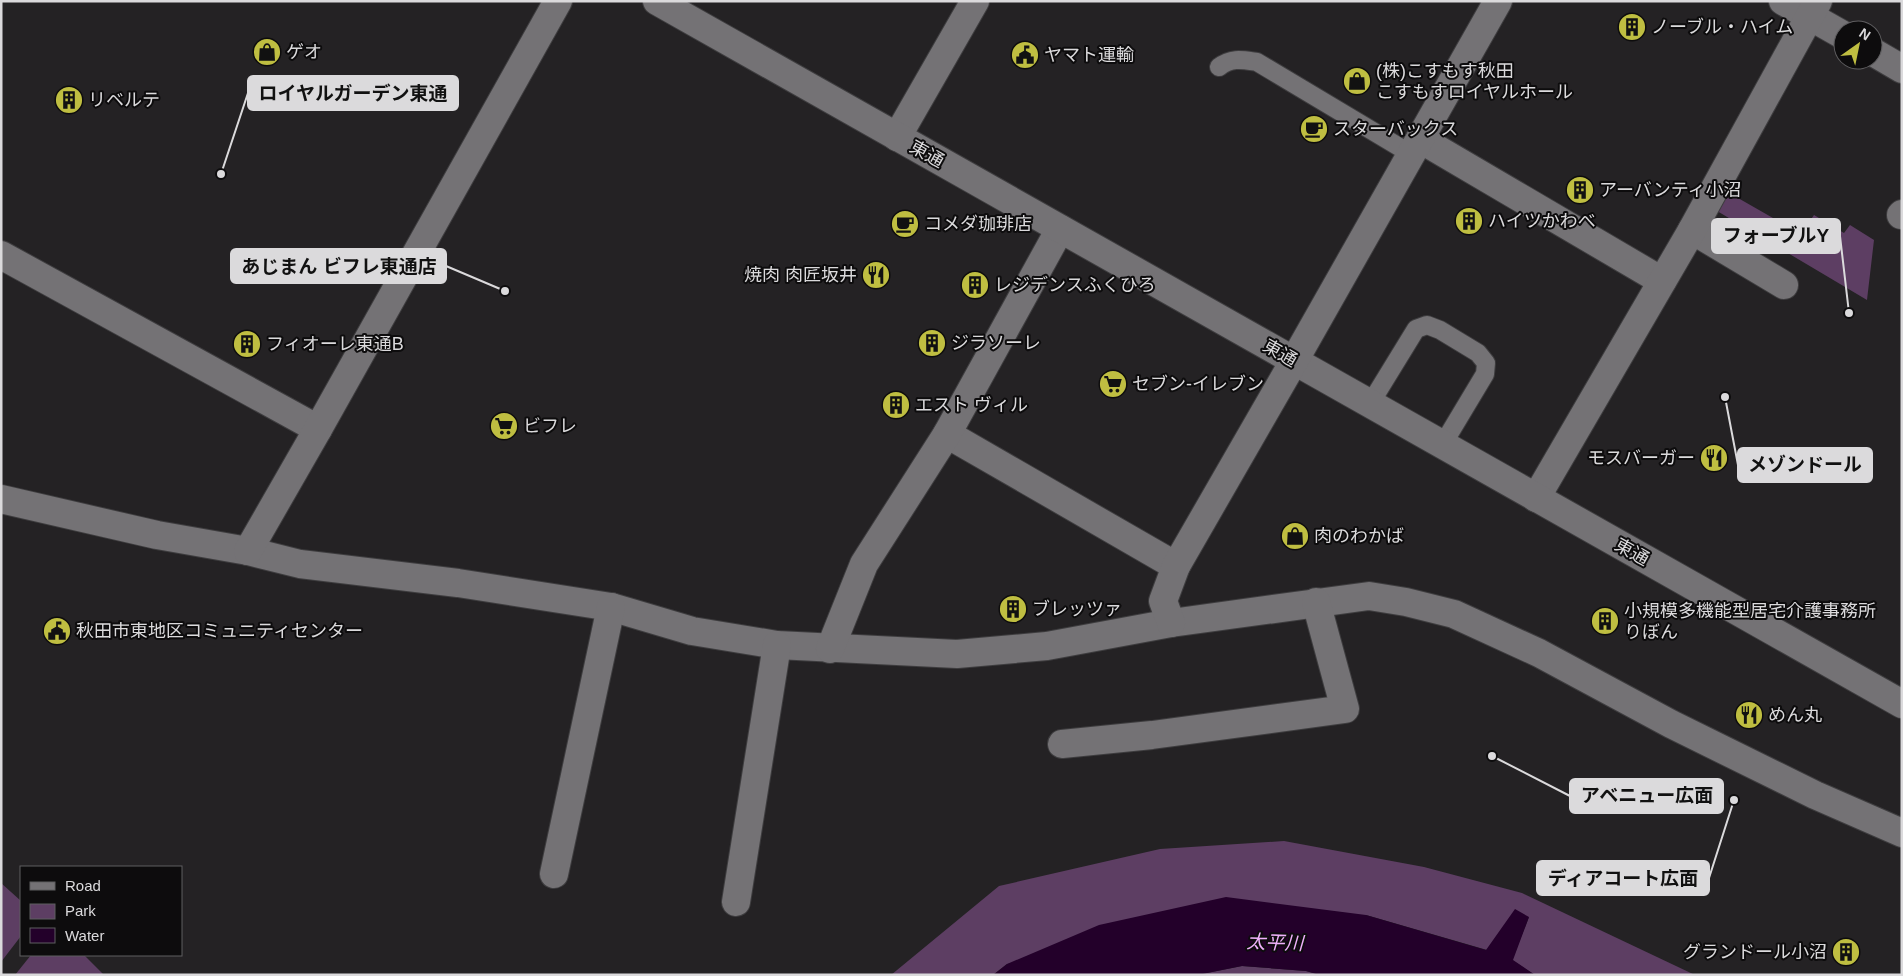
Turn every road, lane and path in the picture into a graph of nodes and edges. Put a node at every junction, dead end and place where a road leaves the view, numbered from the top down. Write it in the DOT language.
graph roads {
  1 [pos="558,1"];
  2 [pos="658,1"];
  3 [pos="975,1"];
  4 [pos="1498,1"];
  5 [pos="1783,1"];
  6 [pos="1814,9"];
  7 [pos="1833,26"];
  8 [pos="1883,58"];
  9 [pos="1219,67"];
  10 [pos="1902,69"];
  11 [pos="897,137"];
  12 [pos="1415,147"];
  13 [pos="1060,230"];
  14 [pos="1692,230"];
  15 [pos="1,255"];
  16 [pos="1662,282"];
  17 [pos="1784,285"];
  18 [pos="1294,361"];
  19 [pos="1370,404"];
  20 [pos="318,429"];
  21 [pos="947,434"];
  22 [pos="1443,444"];
  23 [pos="1536,498"];
  24 [pos="1,499"];
  25 [pos="248,551"];
  26 [pos="1176,566"];
  27 [pos="1316,602"];
  28 [pos="611,607"];
  29 [pos="1171,623"];
  30 [pos="777,645"];
  31 [pos="830,649"];
  32 [pos="1902,704"];
  33 [pos="1062,744"];
  34 [pos="1902,833"];
  35 [pos="554,874"];
  36 [pos="736,902"];
  1 -- 20 [label="street"];
  2 -- 11 [label="street, 東通"];
  3 -- 11 [label="street"];
  4 -- 12 [label="street"];
  5 -- 6 [label="street"];
  6 -- 7 [label="street"];
  6 -- 14 [label="street"];
  8 -- 10 [label="street"];
  9 -- 12 [label="lane"];
  11 -- 13 [label="street, 東通"];
  12 -- 16 [label="street"];
  12 -- 18 [label="street"];
  13 -- 18 [label="street, 東通"];
  13 -- 21 [label="street"];
  14 -- 16 [label="street"];
  14 -- 17 [label="street"];
  15 -- 20 [label="street"];
  16 -- 23 [label="street"];
  18 -- 19 [label="street, 東通"];
  18 -- 26 [label="street"];
  19 -- 22 [label="street, 東通"];
  19 -- 22 [label="lane"];
  20 -- 25 [label="street"];
  21 -- 26 [label="street"];
  21 -- 31 [label="street"];
  22 -- 23 [label="street, 東通"];
  23 -- 32 [label="street, 東通"];
  24 -- 25 [label="street"];
  25 -- 28 [label="street"];
  26 -- 29 [label="street"];
  27 -- 29 [label="street"];
  27 -- 33 [label="street"];
  27 -- 34 [label="street"];
  28 -- 30 [label="street"];
  28 -- 35 [label="street"];
  29 -- 31 [label="street"];
  30 -- 31 [label="street"];
  30 -- 36 [label="street"];
}
